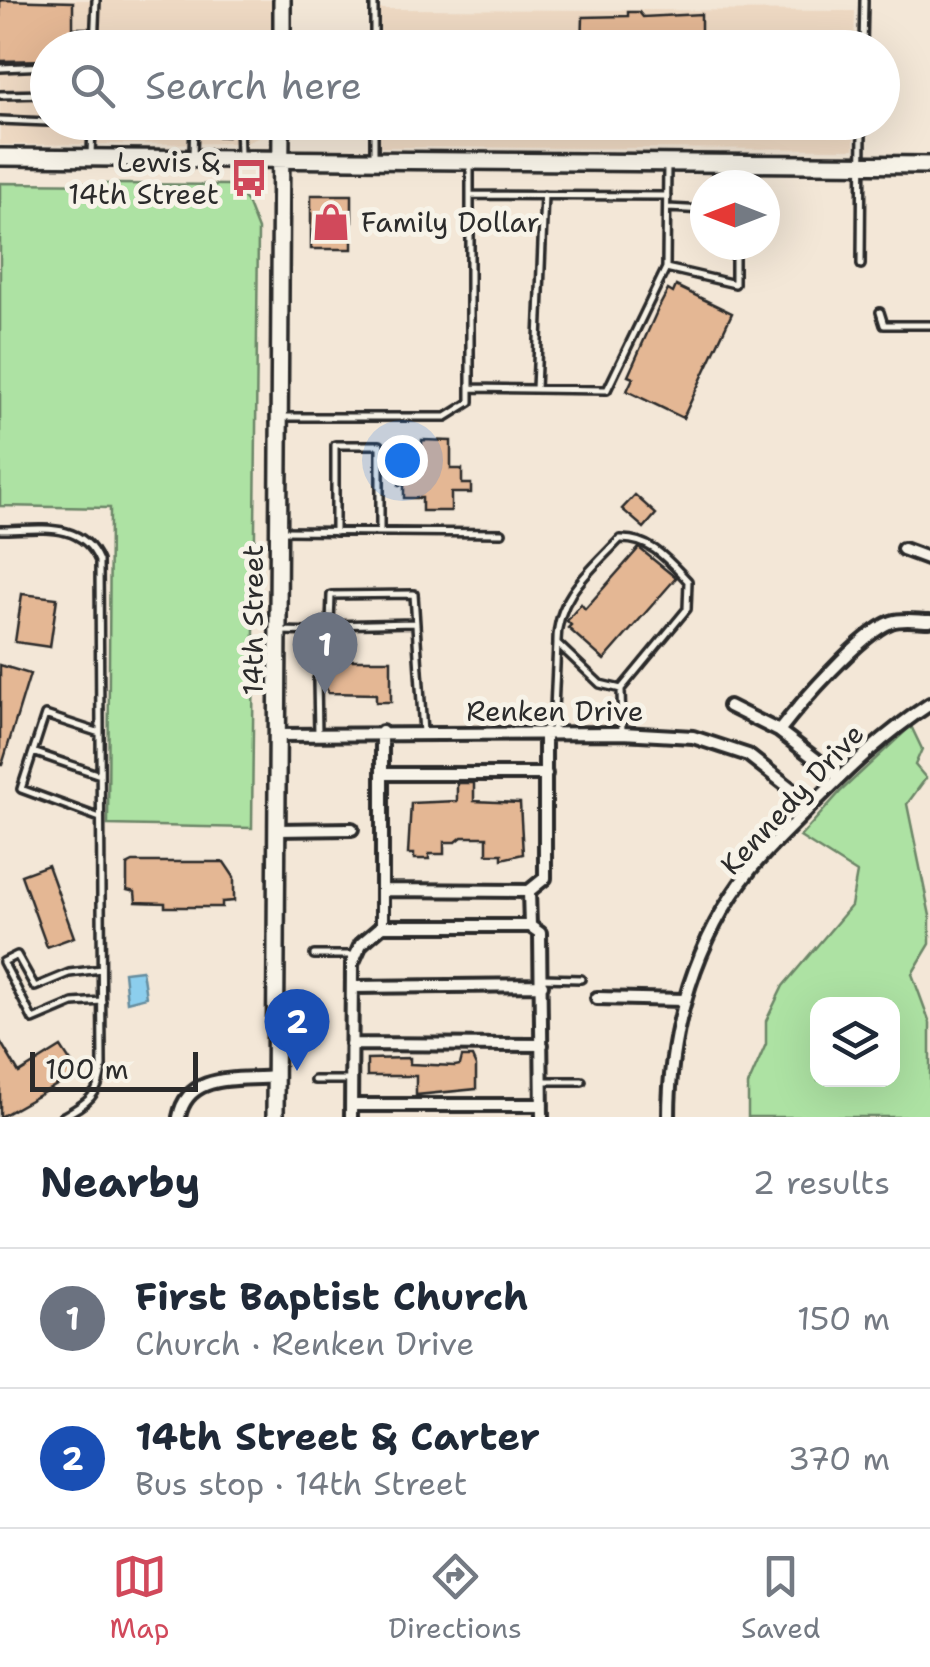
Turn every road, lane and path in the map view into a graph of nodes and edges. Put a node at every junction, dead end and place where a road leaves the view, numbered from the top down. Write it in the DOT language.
graph roads {
  1 [pos="96,0"];
  2 [pos="282,0"];
  3 [pos="374,0"];
  4 [pos="864,0"];
  5 [pos="95,30"];
  6 [pos="282,30"];
  7 [pos="374,30"];
  8 [pos="863,30"];
  9 [pos="30,67"];
  10 [pos="0,68"];
  11 [pos="30,94"];
  12 [pos="0,95"];
  13 [pos="0,120"];
  14 [pos="30,121"];
  15 [pos="92,140"];
  16 [pos="194,140"];
  17 [pos="240,140"];
  18 [pos="281,140"];
  19 [pos="374,140"];
  20 [pos="862,140"];
  21 [pos="0,157"];
  22 [pos="91,158"];
  23 [pos="194,158"];
  24 [pos="240,159"];
  25 [pos="281,159"];
  26 [pos="374,160"];
  27 [pos="470,160"];
  28 [pos="667,162"];
  29 [pos="862,164"];
  30 [pos="930,164"];
  31 [pos="470,195"];
  32 [pos="544,196"];
  33 [pos="667,196"];
  34 [pos="666,208"];
  35 [pos="690,209"];
  36 [pos="735,260"];
  37 [pos="861,265"];
  38 [pos="666,268"];
  39 [pos="880,312"];
  40 [pos="930,325"];
  41 [pos="470,388"];
  42 [pos="536,389"];
  43 [pos="279,416"];
  44 [pos="0,530"];
  45 [pos="279,532"];
  46 [pos="335,532"];
  47 [pos="380,532"];
  48 [pos="502,532"];
  49 [pos="902,549"];
  50 [pos="930,559"];
  51 [pos="930,622"];
  52 [pos="414,623"];
  53 [pos="330,625"];
  54 [pos="278,632"];
  55 [pos="320,632"];
  56 [pos="557,643"];
  57 [pos="621,689"];
  58 [pos="930,704"];
  59 [pos="729,706"];
  60 [pos="779,731"];
  61 [pos="100,732"];
  62 [pos="382,732"];
  63 [pos="549,732"];
  64 [pos="622,732"];
  65 [pos="423,733"];
  66 [pos="318,734"];
  67 [pos="277,735"];
  68 [pos="33,752"];
  69 [pos="382,774"];
  70 [pos="546,774"];
  71 [pos="100,775"];
  72 [pos="839,777"];
  73 [pos="812,805"];
  74 [pos="100,818"];
  75 [pos="352,829"];
  76 [pos="277,830"];
  77 [pos="382,890"];
  78 [pos="530,891"];
  79 [pos="382,926"];
  80 [pos="530,926"];
  81 [pos="314,955"];
  82 [pos="354,955"];
  83 [pos="102,968"];
  84 [pos="581,978"];
  85 [pos="542,982"];
  86 [pos="352,987"];
  87 [pos="596,998"];
  88 [pos="684,1000"];
  89 [pos="102,1001"];
  90 [pos="352,1044"];
  91 [pos="542,1045"];
  92 [pos="275,1077"];
  93 [pos="314,1080"];
  94 [pos="352,1080"];
  95 [pos="542,1080"];
  96 [pos="582,1081"];
  97 [pos="351,1111"];
  98 [pos="542,1111"];
  99 [pos="62,1117"];
  100 [pos="179,1117"];
  101 [pos="275,1117"];
  102 [pos="668,1117"];
  1 -- 5 [label="lane"];
  2 -- 6 [label="street"];
  3 -- 7 [label="lane"];
  4 -- 8 [label="lane"];
  9 -- 10 [label="lane"];
  11 -- 12 [label="lane"];
  13 -- 14 [label="lane"];
  15 -- 22 [label="lane"];
  16 -- 23 [label="lane"];
  17 -- 24 [label="lane"];
  18 -- 25 [label="street, 14th Street"];
  19 -- 26 [label="lane"];
  20 -- 29 [label="lane"];
  21 -- 22 [label="street"];
  22 -- 23 [label="street"];
  23 -- 24 [label="street"];
  24 -- 25 [label="street"];
  25 -- 26 [label="street"];
  25 -- 43 [label="street, 14th Street"];
  26 -- 27 [label="street"];
  27 -- 28 [label="street"];
  27 -- 31 [label="lane"];
  28 -- 29 [label="street"];
  28 -- 33 [label="lane"];
  29 -- 30 [label="street"];
  29 -- 37 [label="lane"];
  31 -- 32 [label="lane"];
  31 -- 41 [label="lane"];
  32 -- 33 [label="lane"];
  32 -- 42 [label="lane"];
  33 -- 34 [label="lane"];
  34 -- 35 [label="lane"];
  34 -- 38 [label="lane"];
  36 -- 38 [label="lane"];
  38 -- 42 [label="lane"];
  39 -- 40 [label="lane"];
  41 -- 42 [label="lane"];
  41 -- 43 [label="lane"];
  43 -- 45 [label="street, 14th Street"];
  44 -- 61 [label="lane"];
  45 -- 46 [label="lane"];
  45 -- 54 [label="street, 14th Street"];
  46 -- 47 [label="lane"];
  46 -- 47 [label="lane"];
  47 -- 48 [label="lane"];
  49 -- 50 [label="street"];
  51 -- 60 [label="street"];
  52 -- 53 [label="lane"];
  52 -- 53 [label="lane"];
  52 -- 65 [label="lane"];
  53 -- 55 [label="lane"];
  54 -- 55 [label="lane"];
  54 -- 67 [label="street, 14th Street"];
  55 -- 66 [label="lane"];
  56 -- 57 [label="lane"];
  56 -- 57 [label="lane"];
  56 -- 63 [label="lane"];
  57 -- 64 [label="lane"];
  58 -- 72 [label="street, Kennedy Drive"];
  59 -- 60 [label="street"];
  60 -- 72 [label="street"];
  61 -- 68 [label="lane"];
  61 -- 71 [label="lane"];
  62 -- 65 [label="street, Renken Drive"];
  62 -- 66 [label="street, Renken Drive"];
  62 -- 69 [label="street"];
  63 -- 64 [label="street, Renken Drive"];
  63 -- 65 [label="street, Renken Drive"];
  63 -- 70 [label="street"];
  64 -- 73 [label="street, Renken Drive"];
  66 -- 67 [label="street, Renken Drive"];
  67 -- 76 [label="street, 14th Street"];
  68 -- 71 [label="lane"];
  68 -- 74 [label="lane"];
  69 -- 70 [label="street"];
  69 -- 77 [label="street"];
  70 -- 78 [label="street"];
  71 -- 74 [label="lane"];
  72 -- 73 [label="street, Kennedy Drive"];
  73 -- 88 [label="street, Kennedy Drive"];
  74 -- 83 [label="lane"];
  75 -- 76 [label="street"];
  76 -- 92 [label="street, 14th Street"];
  77 -- 78 [label="street"];
  77 -- 79 [label="street"];
  78 -- 80 [label="street"];
  79 -- 80 [label="street"];
  79 -- 82 [label="street"];
  80 -- 85 [label="street"];
  81 -- 82 [label="lane"];
  82 -- 86 [label="street"];
  83 -- 89 [label="lane"];
  83 -- 89 [label="lane"];
  84 -- 85 [label="lane"];
  85 -- 86 [label="street"];
  85 -- 91 [label="street"];
  86 -- 90 [label="street"];
  87 -- 88 [label="street"];
  88 -- 102 [label="street, Kennedy Drive"];
  89 -- 99 [label="lane"];
  90 -- 91 [label="street"];
  90 -- 94 [label="street"];
  91 -- 95 [label="street"];
  92 -- 100 [label="street"];
  92 -- 101 [label="street, 14th Street"];
  93 -- 94 [label="lane"];
  94 -- 97 [label="street"];
  95 -- 96 [label="lane"];
  95 -- 98 [label="street"];
  97 -- 98 [label="street"];
}
